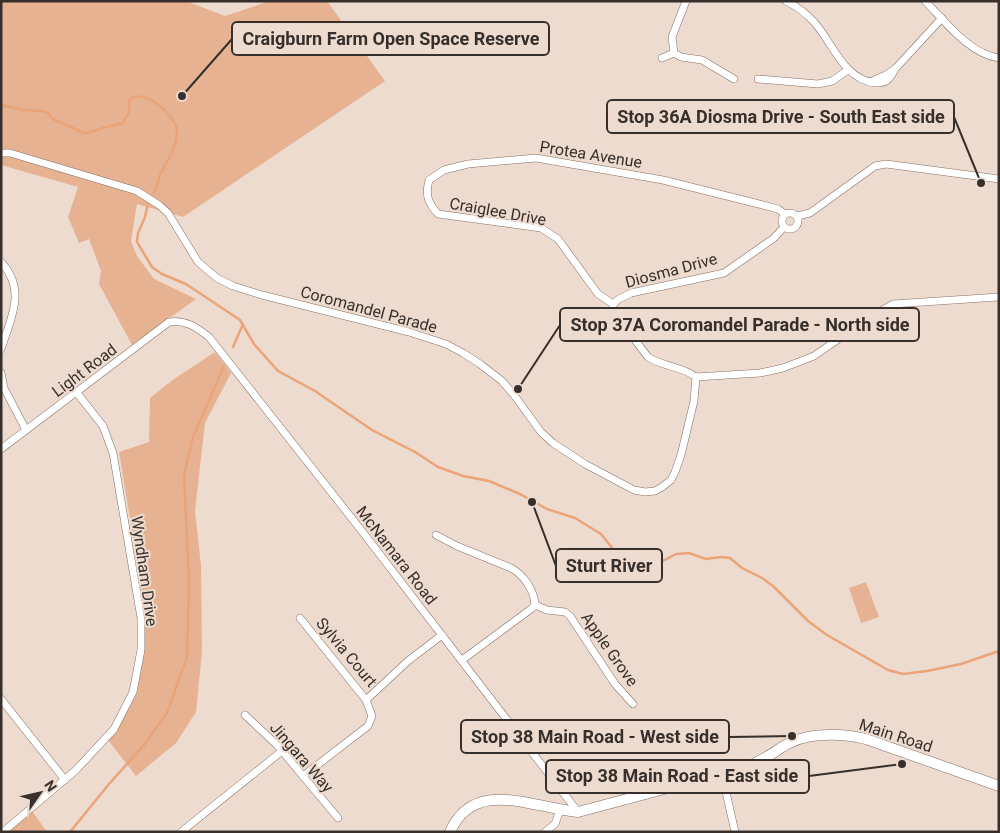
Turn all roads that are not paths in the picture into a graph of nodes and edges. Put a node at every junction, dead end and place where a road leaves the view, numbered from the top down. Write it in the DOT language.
graph roads {
  1 [pos="686,1"];
  2 [pos="786,1"];
  3 [pos="925,1"];
  4 [pos="942,18"];
  5 [pos="674,53"];
  6 [pos="662,58"];
  7 [pos="999,58"];
  8 [pos="848,70"];
  9 [pos="734,79"];
  10 [pos="758,79"];
  11 [pos="1,153"];
  12 [pos="999,179"];
  13 [pos="438,214"];
  14 [pos="785,214"];
  15 [pos="797,216"];
  16 [pos="784,227"];
  17 [pos="1,262"];
  18 [pos="999,297"];
  19 [pos="613,304"];
  20 [pos="186,322"];
  21 [pos="1,349"];
  22 [pos="1,374"];
  23 [pos="696,377"];
  24 [pos="77,392"];
  25 [pos="26,430"];
  26 [pos="1,449"];
  27 [pos="436,535"];
  28 [pos="535,605"];
  29 [pos="300,618"];
  30 [pos="442,635"];
  31 [pos="462,660"];
  32 [pos="1,699"];
  33 [pos="366,700"];
  34 [pos="633,704"];
  35 [pos="245,715"];
  36 [pos="282,751"];
  37 [pos="722,774"];
  38 [pos="303,776"];
  39 [pos="65,780"];
  40 [pos="999,786"];
  41 [pos="560,810"];
  42 [pos="578,812"];
  43 [pos="338,818"];
  44 [pos="3,832"];
  45 [pos="181,832"];
  46 [pos="450,832"];
  47 [pos="545,832"];
  48 [pos="735,832"];
  1 -- 5 [label="street"];
  2 -- 8 [label="street"];
  3 -- 4 [label="street"];
  4 -- 7 [label="street"];
  4 -- 8 [label="street"];
  5 -- 6 [label="street"];
  5 -- 9 [label="street"];
  8 -- 10 [label="street"];
  11 -- 23 [label="street, Coromandel Parade"];
  12 -- 15 [label="street"];
  13 -- 14 [label="street, Protea Avenue"];
  13 -- 19 [label="street, Craiglee Drive"];
  14 -- 15 [label="street"];
  14 -- 16 [label="street"];
  15 -- 16 [label="street"];
  16 -- 19 [label="street, Diosma Drive"];
  17 -- 21 [label="street"];
  18 -- 23 [label="street"];
  19 -- 23 [label="street, Craiglee Drive"];
  20 -- 24 [label="street, Light Road"];
  20 -- 30 [label="street, McNamara Road"];
  22 -- 25 [label="street"];
  24 -- 25 [label="street, Light Road"];
  24 -- 39 [label="street, Wyndham Drive"];
  25 -- 26 [label="street, Light Road"];
  27 -- 28 [label="street"];
  28 -- 31 [label="street"];
  28 -- 34 [label="street, Apple Grove"];
  29 -- 33 [label="street, Sylvia Court"];
  30 -- 31 [label="street, McNamara Road"];
  30 -- 33 [label="street, Sylvia Court"];
  31 -- 42 [label="street, McNamara Road"];
  32 -- 39 [label="street"];
  33 -- 38 [label="street"];
  35 -- 36 [label="street, Jingara Way"];
  36 -- 38 [label="street, Jingara Way"];
  36 -- 45 [label="street"];
  37 -- 40 [label="main road, Main Road"];
  37 -- 42 [label="main road, Main Road"];
  37 -- 48 [label="street"];
  38 -- 43 [label="street, Jingara Way"];
  39 -- 44 [label="street, Wyndham Drive"];
  41 -- 42 [label="main road, Main Road"];
  41 -- 46 [label="main road, Main Road"];
  41 -- 47 [label="street"];
}
